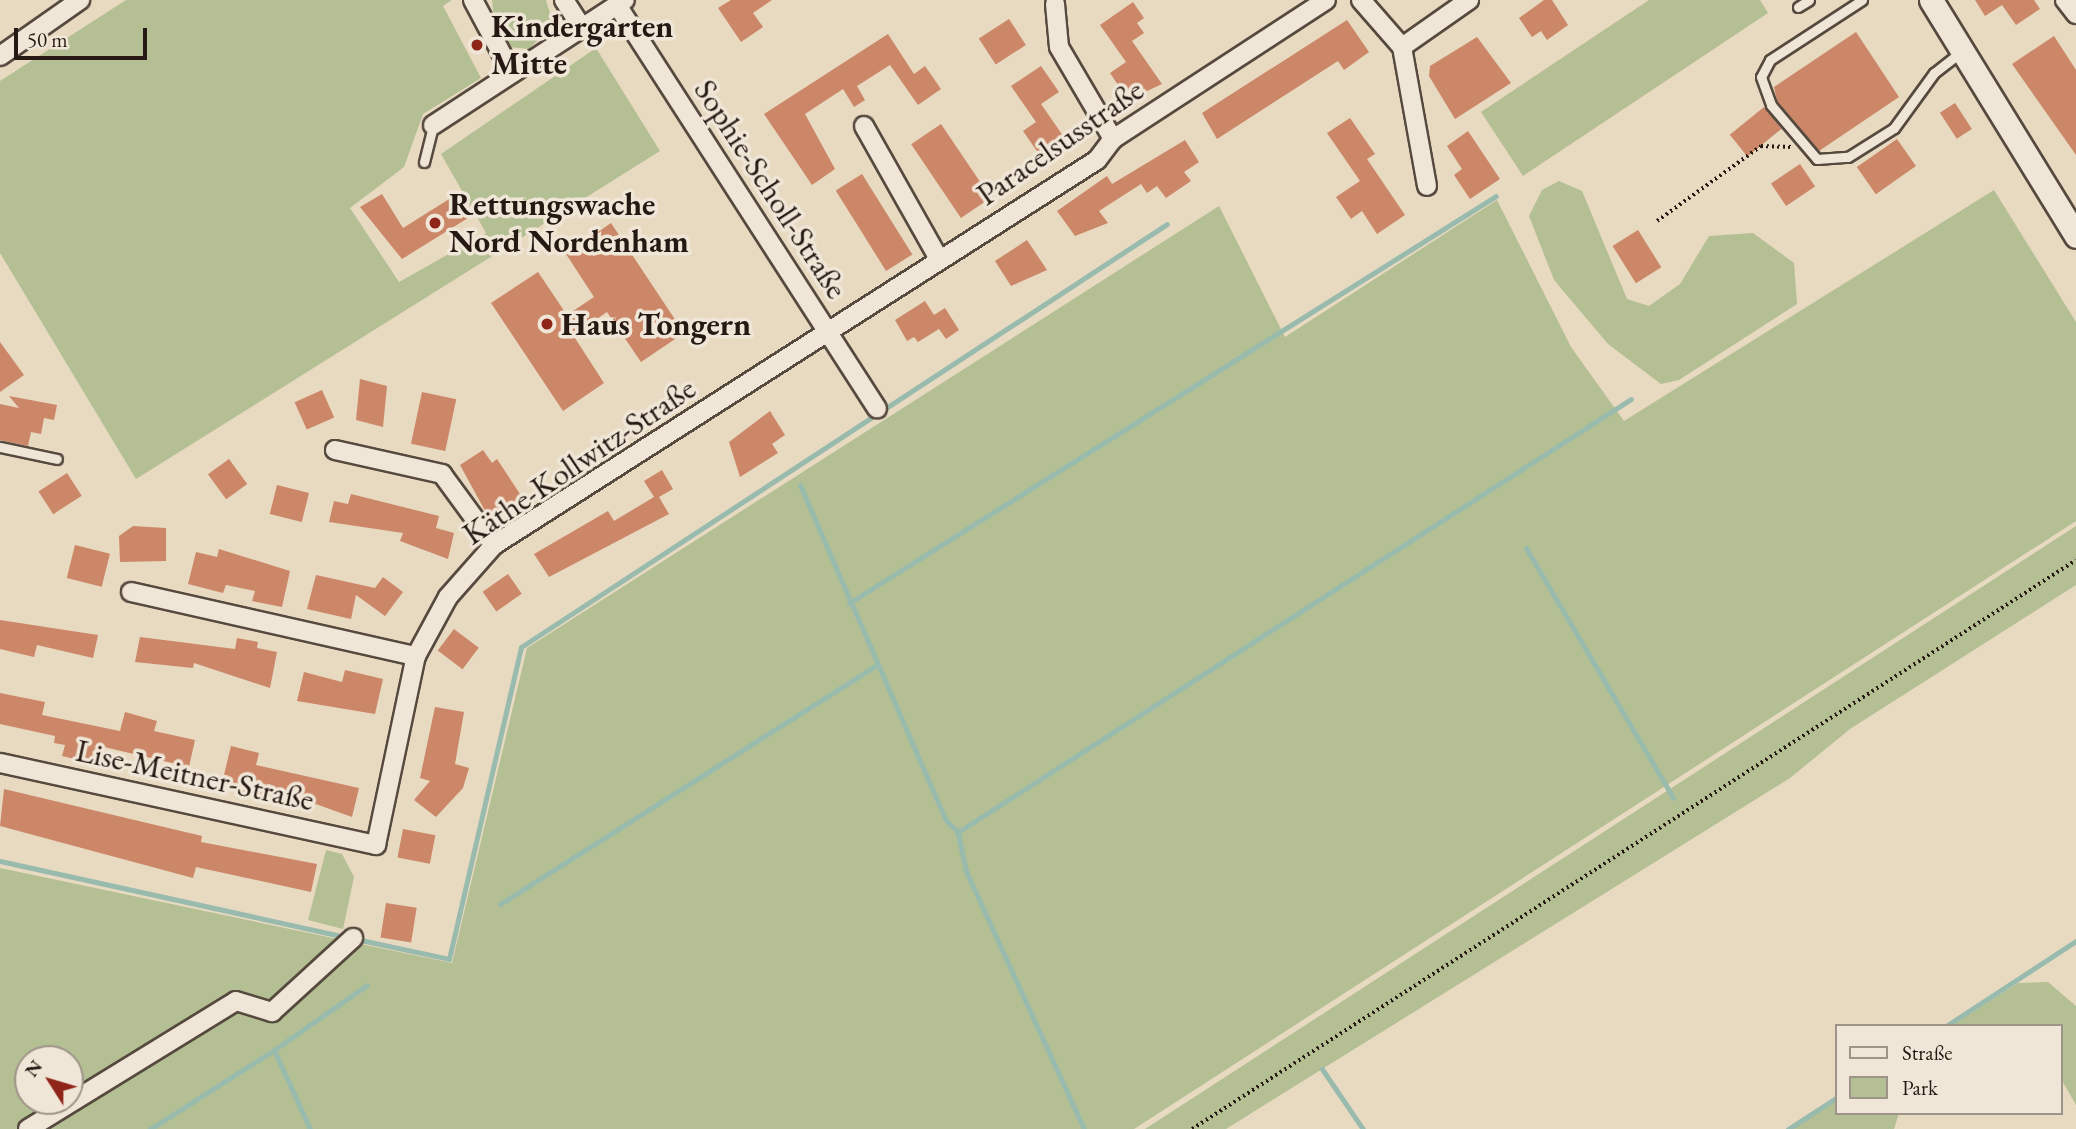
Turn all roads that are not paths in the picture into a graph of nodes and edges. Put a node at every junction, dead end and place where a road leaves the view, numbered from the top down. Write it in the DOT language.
graph roads {
  1 [pos="80,0"];
  2 [pos="473,0"];
  3 [pos="565,0"];
  4 [pos="1326,0"];
  5 [pos="1361,0"];
  6 [pos="1469,0"];
  7 [pos="1809,0"];
  8 [pos="1862,0"];
  9 [pos="1931,0"];
  10 [pos="2065,0"];
  11 [pos="621,3"];
  12 [pos="1055,4"];
  13 [pos="1798,7"];
  14 [pos="2076,14"];
  15 [pos="582,28"];
  16 [pos="1402,47"];
  17 [pos="1962,51"];
  18 [pos="0,56"];
  19 [pos="512,73"];
  20 [pos="433,125"];
  21 [pos="864,126"];
  22 [pos="1113,139"];
  23 [pos="424,162"];
  24 [pos="1427,187"];
  25 [pos="2076,236"];
  26 [pos="939,259"];
  27 [pos="829,334"];
  28 [pos="877,409"];
  29 [pos="0,447"];
  30 [pos="335,450"];
  31 [pos="57,459"];
  32 [pos="494,545"];
  33 [pos="131,592"];
  34 [pos="416,656"];
  35 [pos="0,763"];
  36 [pos="376,845"];
  37 [pos="353,938"];
  38 [pos="28,1129"];
  1 -- 18 [label="street"];
  2 -- 19 [label="street"];
  3 -- 15 [label="street"];
  4 -- 22 [label="street, Paracelsusstraße"];
  5 -- 16 [label="street"];
  6 -- 16 [label="street"];
  7 -- 13 [label="lane"];
  8 -- 17 [label="lane"];
  9 -- 17 [label="street"];
  10 -- 14 [label="street"];
  11 -- 15 [label="street"];
  11 -- 27 [label="street, Sophie-Scholl-Straße"];
  12 -- 22 [label="street"];
  15 -- 19 [label="street"];
  16 -- 24 [label="street"];
  17 -- 25 [label="street"];
  19 -- 20 [label="street"];
  20 -- 23 [label="lane"];
  21 -- 26 [label="street"];
  22 -- 26 [label="street, Paracelsusstraße"];
  26 -- 27 [label="street, Paracelsusstraße"];
  27 -- 28 [label="street, Sophie-Scholl-Straße"];
  27 -- 32 [label="street, Käthe-Kollwitz-Straße"];
  29 -- 31 [label="lane"];
  30 -- 32 [label="street"];
  32 -- 34 [label="street, Käthe-Kollwitz-Straße"];
  33 -- 34 [label="street"];
  34 -- 36 [label="street, Käthe-Kollwitz-Straße"];
  35 -- 36 [label="street, Lise-Meitner-Straße"];
  37 -- 38 [label="street"];
}
